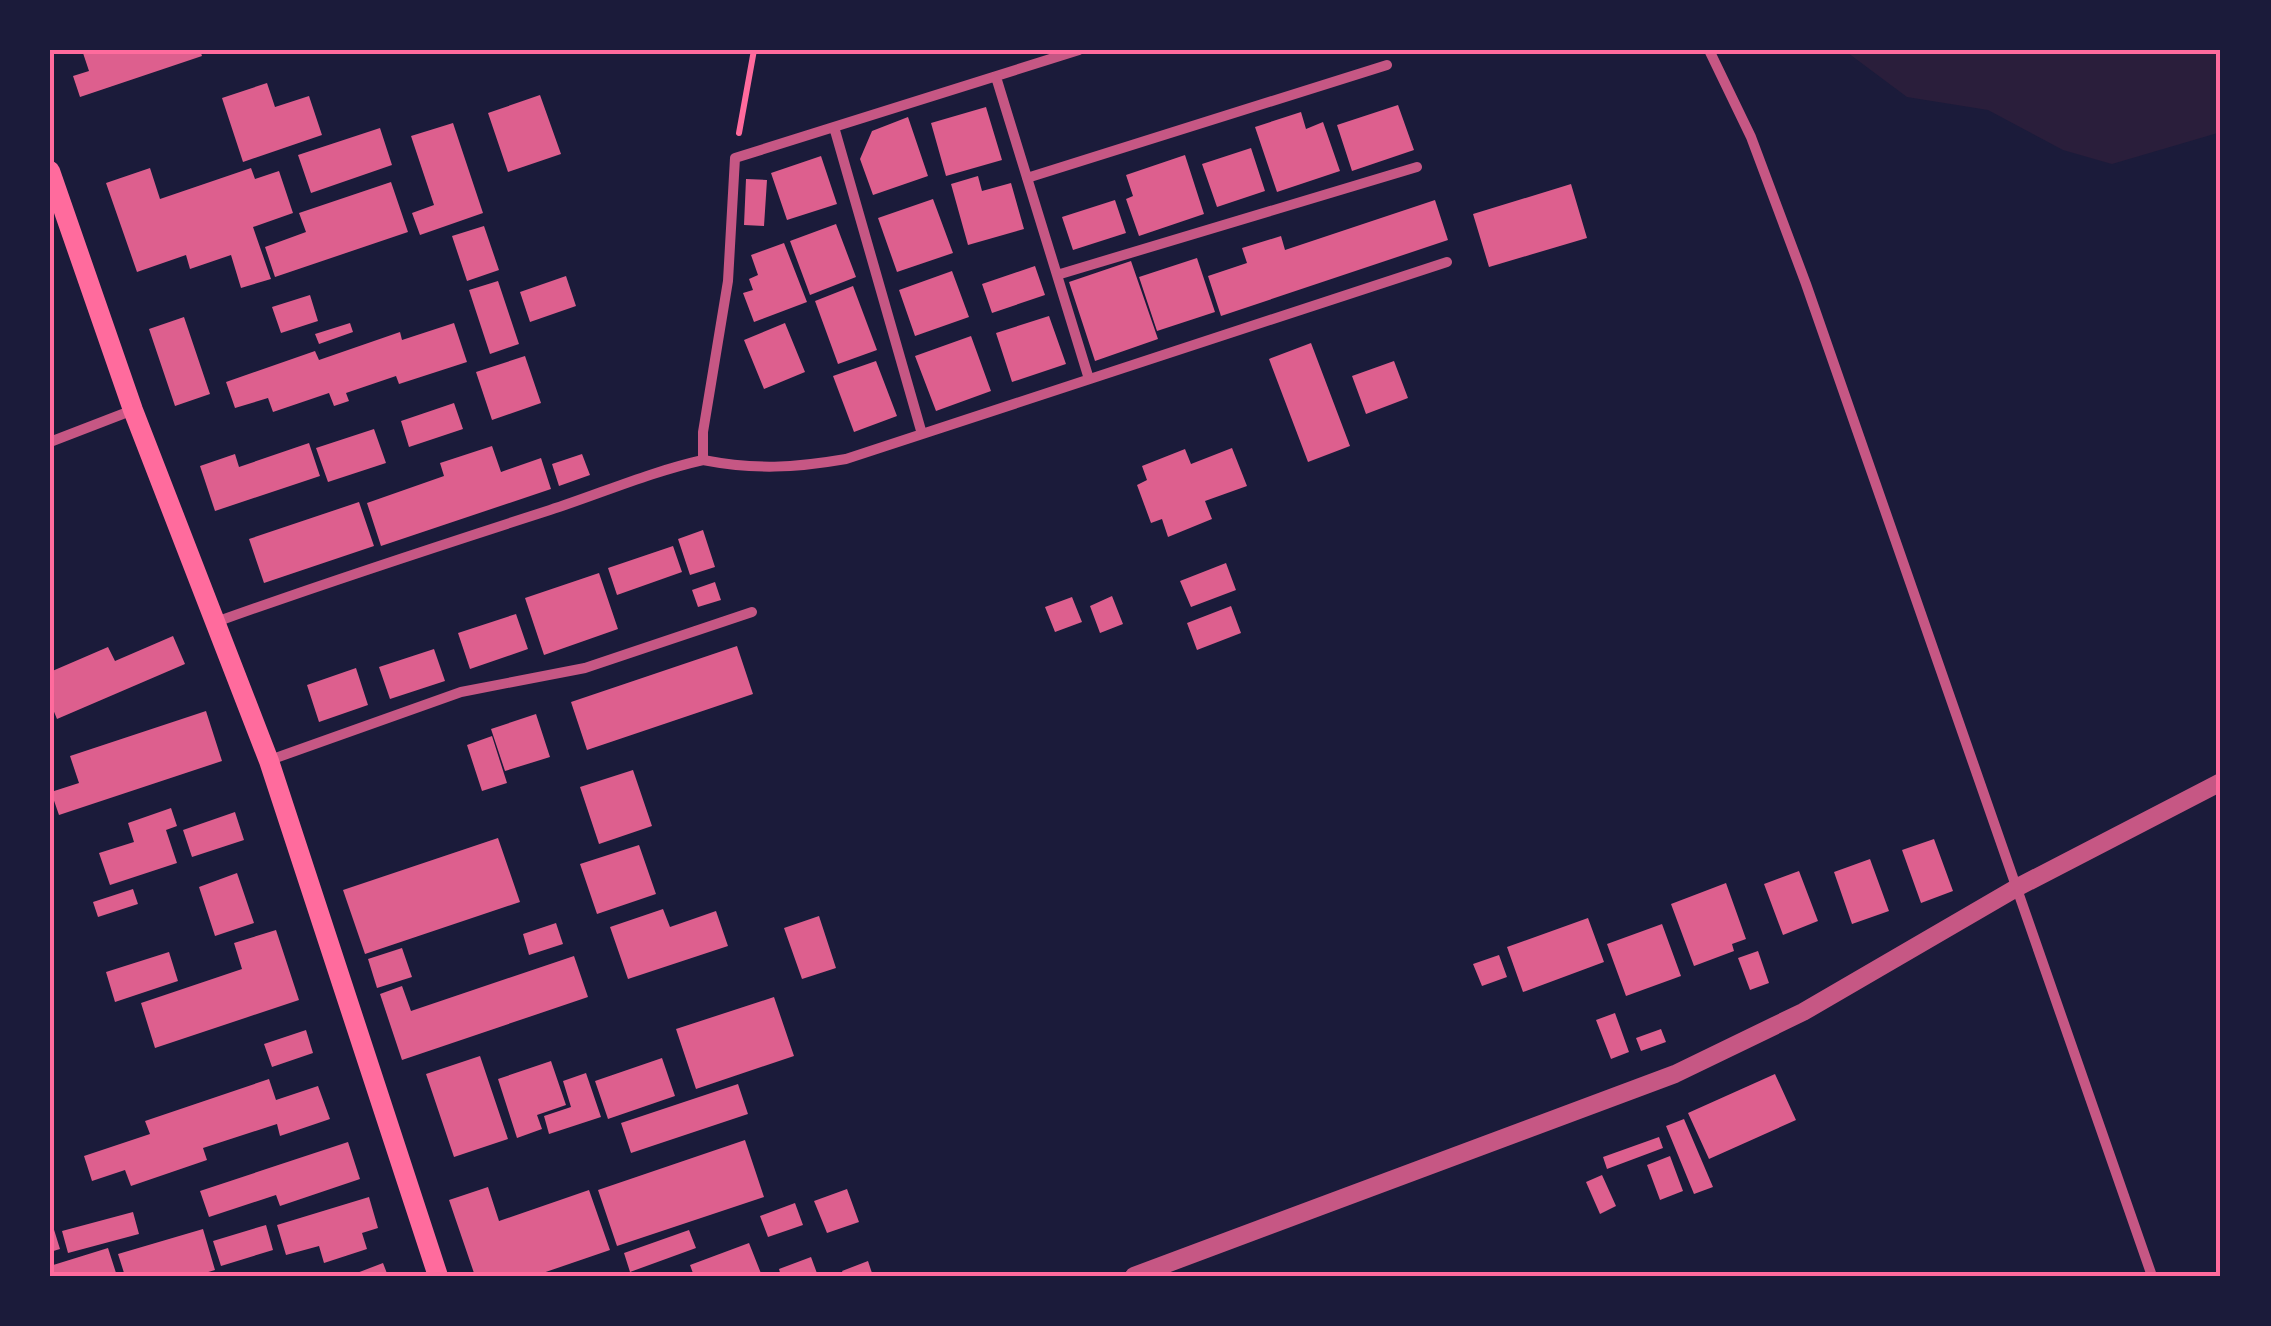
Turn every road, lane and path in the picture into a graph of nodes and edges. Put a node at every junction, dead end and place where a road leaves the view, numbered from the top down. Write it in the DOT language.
graph roads {
  1 [pos="754,50"];
  2 [pos="1079,50"];
  3 [pos="1708,50"];
  4 [pos="1387,65"];
  5 [pos="996,77"];
  6 [pos="834,128"];
  7 [pos="735,158"];
  8 [pos="1417,167"];
  9 [pos="50,171"];
  10 [pos="1028,178"];
  11 [pos="1447,262"];
  12 [pos="1057,276"];
  13 [pos="1089,379"];
  14 [pos="133,410"];
  15 [pos="922,434"];
  16 [pos="50,442"];
  17 [pos="703,460"];
  18 [pos="752,612"];
  19 [pos="215,623"];
  20 [pos="268,761"];
  21 [pos="2221,782"];
  22 [pos="2018,886"];
  23 [pos="438,1276"];
  24 [pos="1134,1276"];
  25 [pos="2152,1276"];
  1 -- 7 [label="path"];
  2 -- 5 [label="street"];
  3 -- 22 [label="street"];
  4 -- 10 [label="street"];
  5 -- 6 [label="street"];
  5 -- 10 [label="street"];
  6 -- 7 [label="street"];
  6 -- 15 [label="street"];
  7 -- 17 [label="street"];
  8 -- 12 [label="street"];
  9 -- 14 [label="main road"];
  10 -- 12 [label="street"];
  11 -- 13 [label="street"];
  12 -- 13 [label="street"];
  13 -- 15 [label="street"];
  14 -- 16 [label="street"];
  14 -- 19 [label="main road"];
  15 -- 17 [label="street"];
  17 -- 19 [label="street"];
  18 -- 20 [label="street"];
  19 -- 20 [label="main road"];
  20 -- 23 [label="main road"];
  21 -- 22 [label="street"];
  22 -- 24 [label="street"];
  22 -- 25 [label="street"];
}
